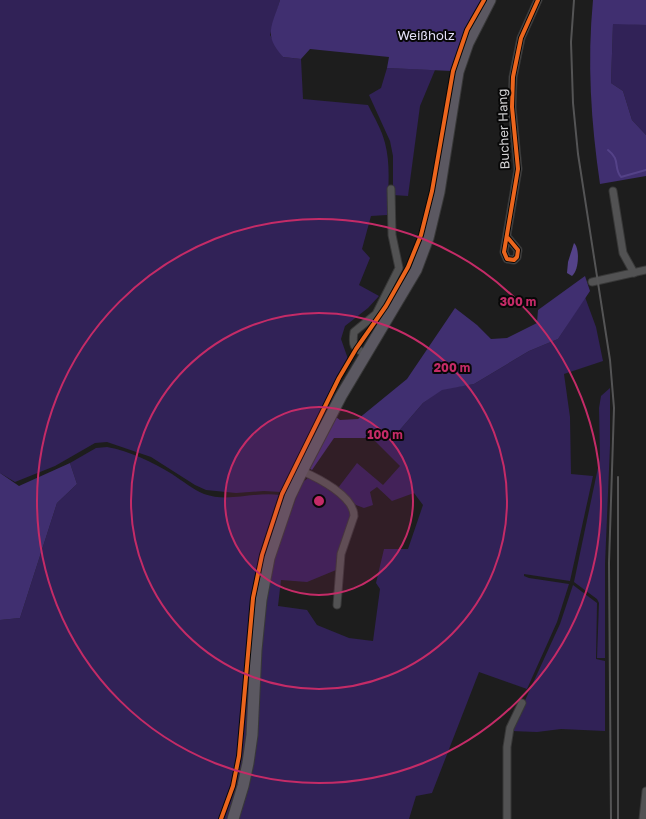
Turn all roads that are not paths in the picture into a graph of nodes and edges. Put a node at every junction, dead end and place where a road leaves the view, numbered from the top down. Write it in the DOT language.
graph roads {
  1 [pos="490,0"];
  2 [pos="538,0"];
  3 [pos="391,189"];
  4 [pos="613,191"];
  5 [pos="508,238"];
  6 [pos="646,270"];
  7 [pos="634,272"];
  8 [pos="592,282"];
  9 [pos="365,354"];
  10 [pos="302,471"];
  11 [pos="337,605"];
  12 [pos="522,703"];
  13 [pos="646,791"];
  14 [pos="233,819"];
  15 [pos="506,819"];
  16 [pos="643,819"];
  1 -- 9 [label="main road"];
  2 -- 5 [label="street, Bucher Hang"];
  3 -- 9 [label="street"];
  4 -- 7 [label="street"];
  6 -- 7 [label="street"];
  7 -- 8 [label="street"];
  9 -- 10 [label="main road"];
  10 -- 11 [label="street"];
  10 -- 14 [label="main road"];
  12 -- 15 [label="street"];
  13 -- 16 [label="street"];
}
